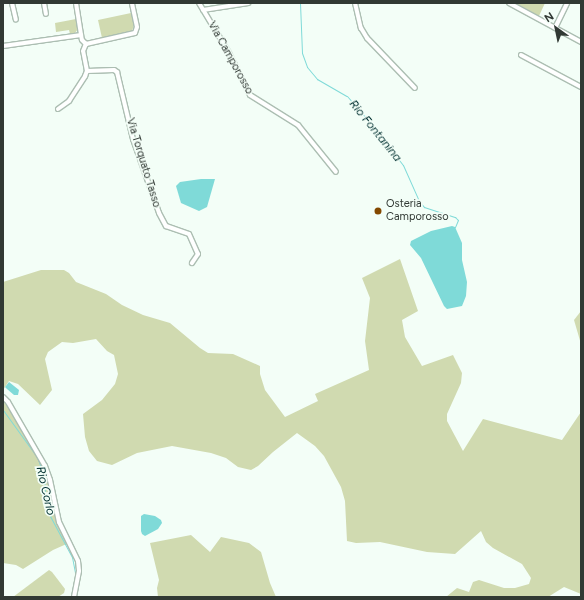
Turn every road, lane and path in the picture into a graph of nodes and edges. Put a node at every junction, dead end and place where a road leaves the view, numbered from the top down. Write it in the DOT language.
graph roads {
  1 [pos="12,3"];
  2 [pos="44,3"];
  3 [pos="76,3"];
  4 [pos="132,3"];
  5 [pos="199,3"];
  6 [pos="248,3"];
  7 [pos="355,3"];
  8 [pos="509,3"];
  9 [pos="567,3"];
  10 [pos="203,10"];
  11 [pos="46,14"];
  12 [pos="16,20"];
  13 [pos="555,28"];
  14 [pos="81,35"];
  15 [pos="581,42"];
  16 [pos="86,44"];
  17 [pos="3,46"];
  18 [pos="521,56"];
  19 [pos="87,71"];
  20 [pos="581,87"];
  21 [pos="415,88"];
  22 [pos="58,110"];
  23 [pos="336,172"];
  24 [pos="192,263"];
  25 [pos="3,397"];
  26 [pos="74,597"];
  1 -- 12 [label="street"];
  2 -- 11 [label="street"];
  3 -- 14 [label="street"];
  4 -- 16 [label="street"];
  5 -- 10 [label="street, Via Camporosso"];
  6 -- 10 [label="street"];
  7 -- 21 [label="street"];
  8 -- 13 [label="street"];
  9 -- 13 [label="street"];
  10 -- 23 [label="street, Via Camporosso"];
  13 -- 15 [label="street"];
  14 -- 16 [label="street"];
  14 -- 17 [label="street"];
  16 -- 19 [label="street"];
  18 -- 20 [label="street"];
  19 -- 22 [label="street"];
  19 -- 24 [label="street, Via Torquato Tasso"];
  25 -- 26 [label="street"];
}
